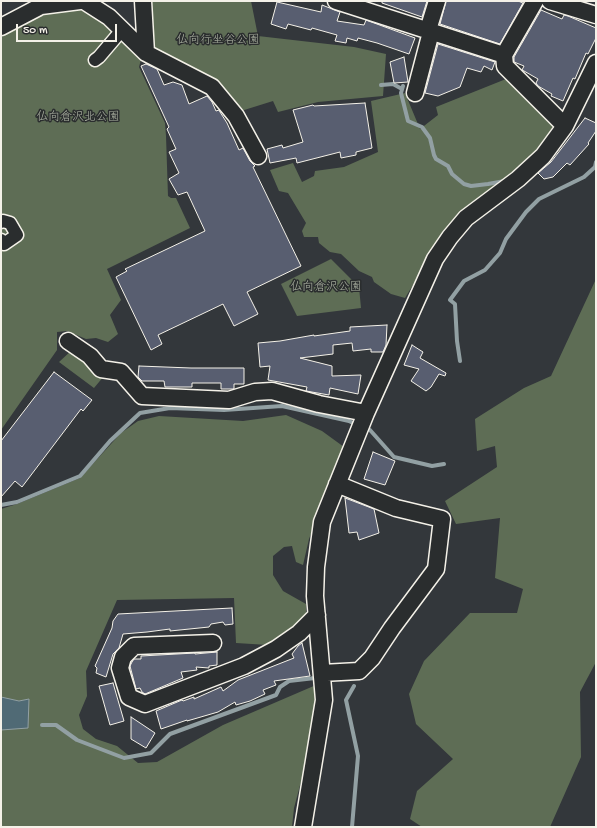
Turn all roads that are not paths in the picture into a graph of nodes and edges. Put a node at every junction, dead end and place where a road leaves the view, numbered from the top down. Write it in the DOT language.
graph roads {
  1 [pos="80,1"];
  2 [pos="84,1"];
  3 [pos="143,1"];
  4 [pos="336,1"];
  5 [pos="437,1"];
  6 [pos="535,1"];
  7 [pos="550,1"];
  8 [pos="596,15"];
  9 [pos="1,28"];
  10 [pos="122,30"];
  11 [pos="429,31"];
  12 [pos="146,53"];
  13 [pos="504,55"];
  14 [pos="95,60"];
  15 [pos="596,63"];
  16 [pos="415,93"];
  17 [pos="565,126"];
  18 [pos="258,156"];
  19 [pos="1,222"];
  20 [pos="1,240"];
  21 [pos="68,341"];
  22 [pos="366,413"];
  23 [pos="337,484"];
  24 [pos="317,615"];
  25 [pos="213,643"];
  26 [pos="322,673"];
  27 [pos="303,827"];
  1 -- 9 [label="street"];
  2 -- 10 [label="street"];
  3 -- 12 [label="street"];
  4 -- 11 [label="street"];
  5 -- 11 [label="street"];
  6 -- 13 [label="street"];
  7 -- 8 [label="street"];
  10 -- 12 [label="street"];
  10 -- 14 [label="street"];
  11 -- 13 [label="street"];
  11 -- 16 [label="street"];
  12 -- 18 [label="street"];
  13 -- 17 [label="street"];
  15 -- 17 [label="street"];
  17 -- 22 [label="street"];
  19 -- 20 [label="street"];
  21 -- 22 [label="street"];
  22 -- 23 [label="street"];
  23 -- 24 [label="street"];
  23 -- 26 [label="street"];
  24 -- 25 [label="street"];
  24 -- 26 [label="street"];
  26 -- 27 [label="street"];
}
